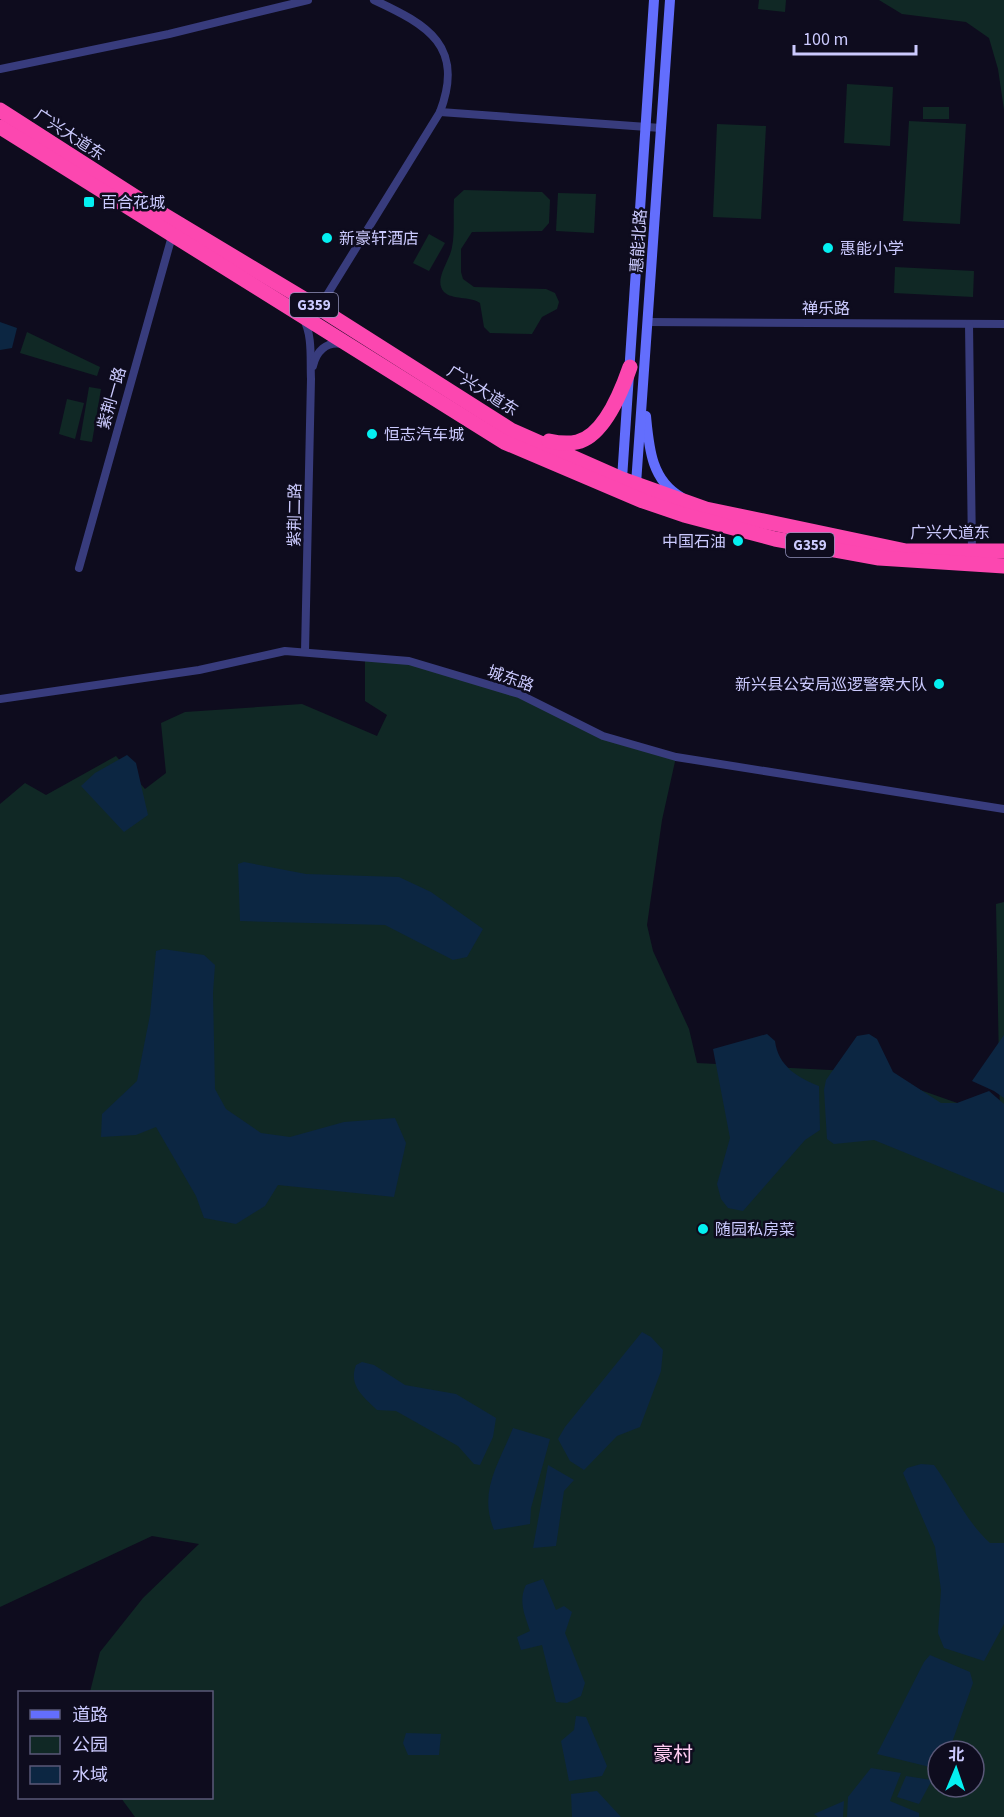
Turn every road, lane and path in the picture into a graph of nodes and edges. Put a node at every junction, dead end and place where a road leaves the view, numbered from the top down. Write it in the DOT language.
graph roads {
  1 [pos="308,0"];
  2 [pos="374,0"];
  3 [pos="654,0"];
  4 [pos="670,0"];
  5 [pos="0,69"];
  6 [pos="0,110"];
  7 [pos="440,112"];
  8 [pos="0,127"];
  9 [pos="645,128"];
  10 [pos="661,128"];
  11 [pos="172,236"];
  12 [pos="319,308"];
  13 [pos="299,313"];
  14 [pos="647,322"];
  15 [pos="969,324"];
  16 [pos="1004,324"];
  17 [pos="353,346"];
  18 [pos="630,367"];
  19 [pos="311,378"];
  20 [pos="643,380"];
  21 [pos="536,440"];
  22 [pos="629,482"];
  23 [pos="706,509"];
  24 [pos="1004,550"];
  25 [pos="972,551"];
  26 [pos="1004,566"];
  27 [pos="79,568"];
  28 [pos="305,652"];
  29 [pos="0,699"];
  30 [pos="1004,809"];
  1 -- 5 [label="street"];
  2 -- 7 [label="street"];
  3 -- 9 [label="street, 惠能北路"];
  4 -- 10 [label="street, 惠能北路"];
  6 -- 12 [label="highway, 广兴大道东 / G359"];
  7 -- 9 [label="street"];
  7 -- 12 [label="street"];
  8 -- 11 [label="highway, 广兴大道东 / G359"];
  9 -- 10 [label="street"];
  9 -- 18 [label="street, 惠能北路"];
  10 -- 14 [label="street, 惠能北路"];
  11 -- 13 [label="highway, 广兴大道东 / G359"];
  11 -- 27 [label="street, 紫荆一路"];
  12 -- 21 [label="highway, 广兴大道东 / G359"];
  13 -- 17 [label="highway, 广兴大道东 / G359"];
  13 -- 19 [label="street, 紫荆二路"];
  14 -- 15 [label="street, 禅乐路"];
  14 -- 20 [label="street, 惠能北路"];
  15 -- 16 [label="street, 禅乐路"];
  15 -- 25 [label="street"];
  17 -- 19 [label="street, 紫荆二路"];
  17 -- 26 [label="highway, 广兴大道东 / G359"];
  18 -- 21 [label="highway"];
  18 -- 22 [label="street, 惠能北路"];
  19 -- 28 [label="street, 紫荆二路"];
  20 -- 22 [label="street, 惠能北路"];
  20 -- 23 [label="street"];
  21 -- 22 [label="highway, 广兴大道东 / G359"];
  22 -- 23 [label="highway, 广兴大道东 / G359"];
  23 -- 25 [label="highway, 广兴大道东 / G359"];
  24 -- 25 [label="highway, 广兴大道东 / G359"];
  28 -- 29 [label="street, 城东路"];
  28 -- 30 [label="street, 城东路"];
}
